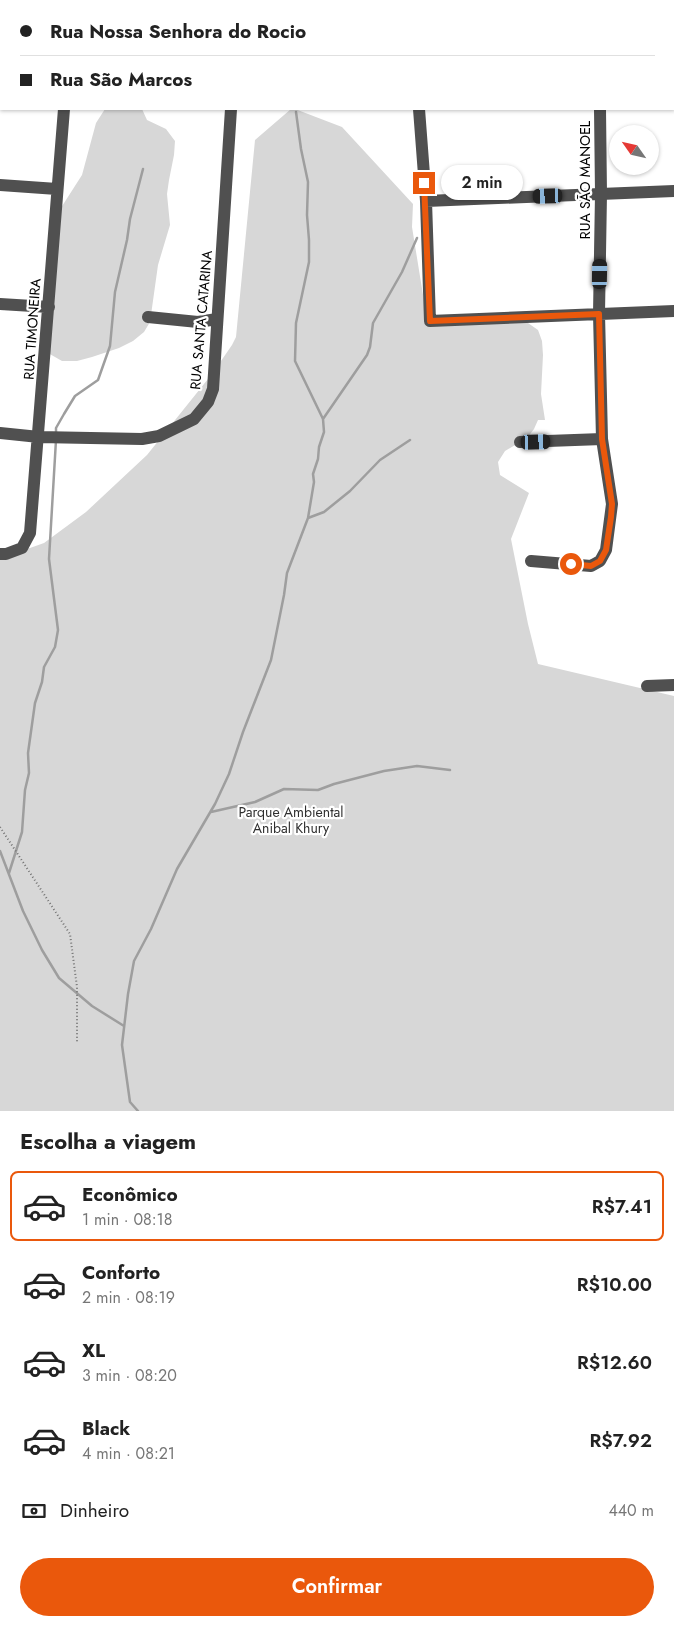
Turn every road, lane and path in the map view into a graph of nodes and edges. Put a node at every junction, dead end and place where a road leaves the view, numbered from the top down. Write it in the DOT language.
graph roads {
  1 [pos="64,110"];
  2 [pos="231,110"];
  3 [pos="419,110"];
  4 [pos="600,110"];
  5 [pos="0,185"];
  6 [pos="56,189"];
  7 [pos="674,191"];
  8 [pos="601,194"];
  9 [pos="426,201"];
  10 [pos="0,304"];
  11 [pos="49,307"];
  12 [pos="674,311"];
  13 [pos="599,314"];
  14 [pos="148,317"];
  15 [pos="217,319"];
  16 [pos="0,433"];
  17 [pos="39,437"];
  18 [pos="602,439"];
  19 [pos="520,442"];
  20 [pos="0,554"];
  21 [pos="531,561"];
  22 [pos="674,685"];
  23 [pos="646,686"];
  24 [pos="0,827"];
  25 [pos="78,1042"];
  1 -- 6 [label="street, RUA TIMONEIRA"];
  2 -- 15 [label="street, RUA SANTA CATARINA"];
  3 -- 9 [label="street"];
  4 -- 8 [label="street, RUA SÃO MANOEL"];
  5 -- 6 [label="street"];
  6 -- 11 [label="street, RUA TIMONEIRA"];
  7 -- 8 [label="street"];
  8 -- 9 [label="street"];
  8 -- 13 [label="street, RUA SÃO MANOEL"];
  9 -- 13 [label="street"];
  10 -- 11 [label="street"];
  11 -- 17 [label="street, RUA TIMONEIRA"];
  12 -- 13 [label="street"];
  13 -- 18 [label="street, RUA SÃO MANOEL"];
  14 -- 15 [label="street"];
  15 -- 17 [label="street, RUA SANTA CATARINA"];
  16 -- 17 [label="street, RUA SANTA CATARINA"];
  17 -- 20 [label="street, RUA TIMONEIRA"];
  18 -- 19 [label="street"];
  18 -- 21 [label="street, RUA SÃO MANOEL"];
  22 -- 23 [label="street"];
  24 -- 25 [label="path"];
}
